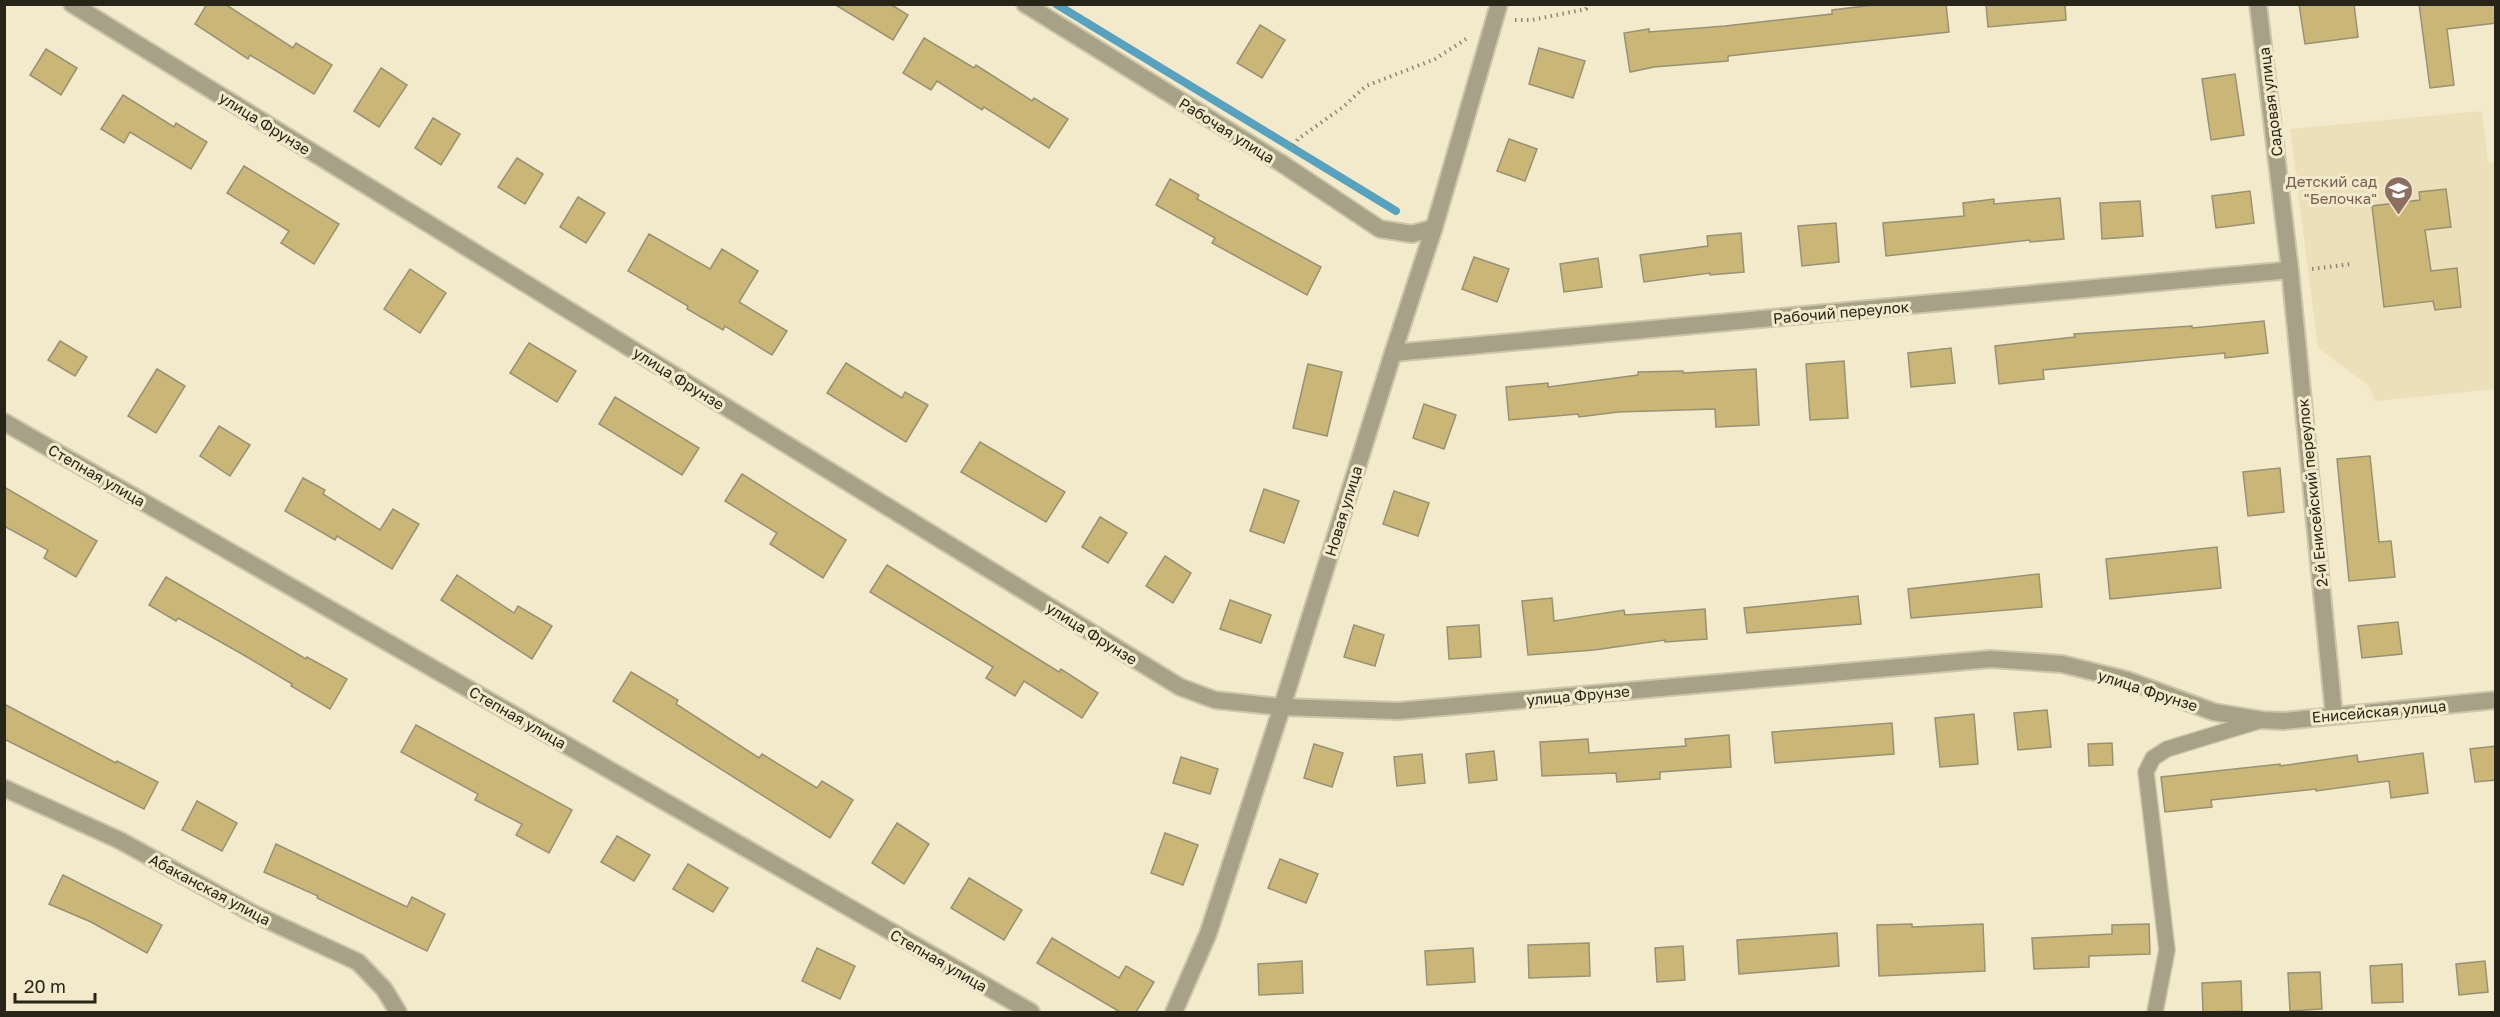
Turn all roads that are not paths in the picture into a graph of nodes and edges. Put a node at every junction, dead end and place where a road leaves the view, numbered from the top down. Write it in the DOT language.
graph roads {
  1 [pos="72,4"];
  2 [pos="1025,4"];
  3 [pos="1499,4"];
  4 [pos="2258,4"];
  5 [pos="1434,228"];
  6 [pos="2290,270"];
  7 [pos="1393,353"];
  8 [pos="4,422"];
  9 [pos="2496,700"];
  10 [pos="1282,707"];
  11 [pos="2334,715"];
  12 [pos="2262,720"];
  13 [pos="4,788"];
  14 [pos="398,1012"];
  15 [pos="1031,1012"];
  16 [pos="1174,1012"];
  17 [pos="2155,1012"];
  1 -- 10 [label="street, улица Фрунзе"];
  2 -- 5 [label="street, Рабочая улица"];
  3 -- 5 [label="street, Новая улица"];
  4 -- 6 [label="street, Садовая улица"];
  5 -- 7 [label="street, Новая улица"];
  6 -- 7 [label="street, Рабочий переулок"];
  6 -- 11 [label="street, 2-й Енисейский переулок"];
  7 -- 10 [label="street, Новая улица"];
  8 -- 15 [label="street, Степная улица"];
  9 -- 11 [label="street, Енисейская улица"];
  10 -- 12 [label="street, улица Фрунзе"];
  10 -- 16 [label="street, Новая улица"];
  11 -- 12 [label="street, Енисейская улица"];
  12 -- 17 [label="lane"];
  13 -- 14 [label="street, Абаканская улица"];
}
